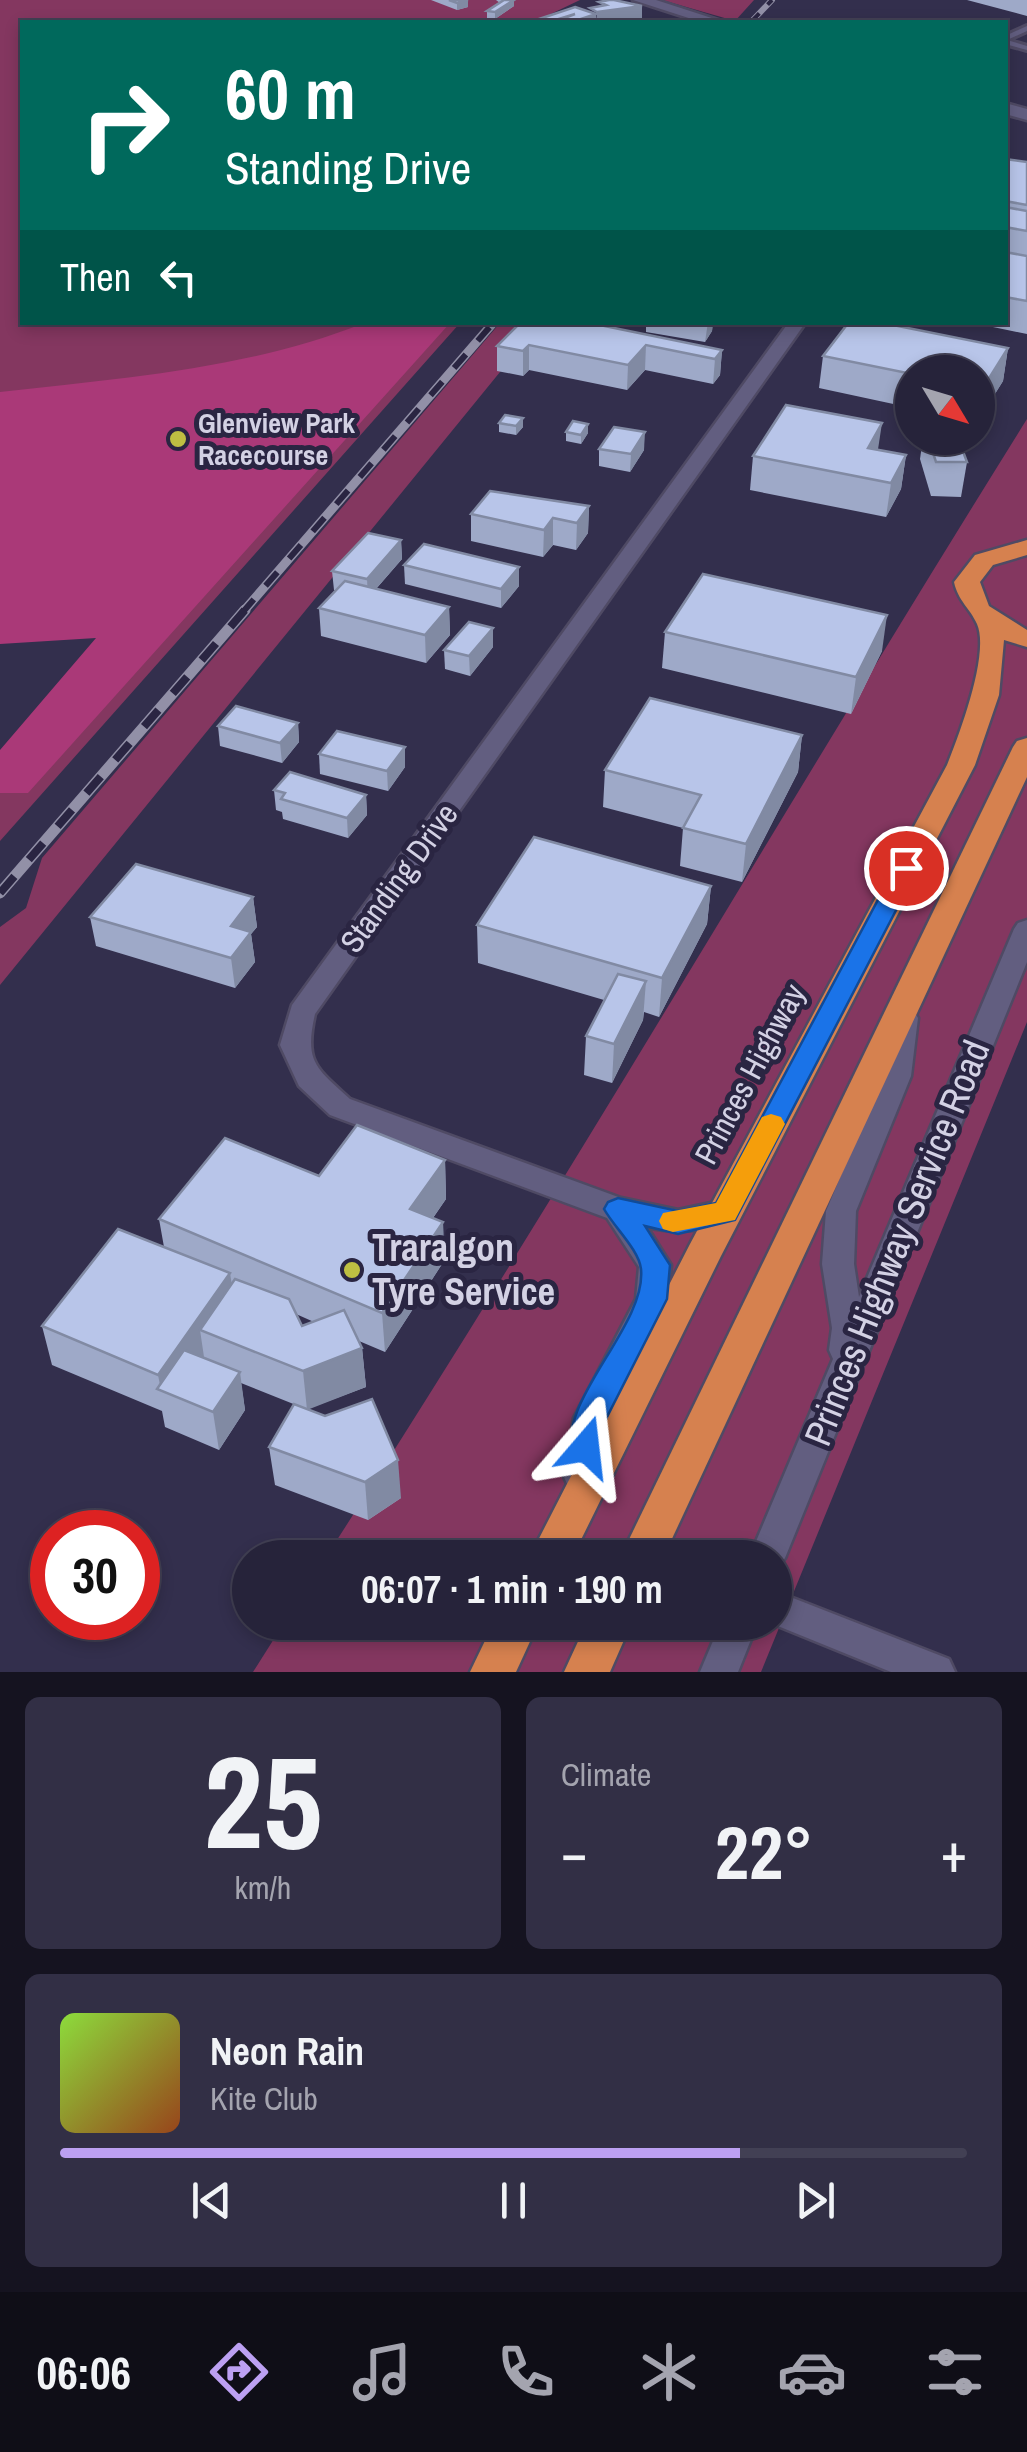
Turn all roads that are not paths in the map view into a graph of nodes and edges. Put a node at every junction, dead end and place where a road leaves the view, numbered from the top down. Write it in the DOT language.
graph roads {
  1 [pos="640,0"];
  2 [pos="709,20"];
  3 [pos="796,325"];
  4 [pos="1025,546"];
  5 [pos="990,622"];
  6 [pos="1027,639"];
  7 [pos="1027,747"];
  8 [pos="1027,929"];
  9 [pos="906,998"];
  10 [pos="618,1209"];
  11 [pos="725,1212"];
  12 [pos="840,1380"];
  13 [pos="576,1505"];
  14 [pos="559,1540"];
  15 [pos="650,1540"];
  16 [pos="774,1540"];
  17 [pos="792,1615"];
  18 [pos="509,1640"];
  19 [pos="602,1640"];
  20 [pos="732,1640"];
  21 [pos="492,1672"];
  22 [pos="587,1672"];
  23 [pos="719,1672"];
  24 [pos="936,1672"];
  1 -- 2 [label="street"];
  3 -- 10 [label="street, Standing Drive"];
  4 -- 5 [label="highway, Princes Highway"];
  5 -- 6 [label="highway"];
  5 -- 11 [label="highway, Princes Highway"];
  7 -- 9 [label="highway"];
  8 -- 12 [label="street, Princes Highway Service Road"];
  9 -- 12 [label="street"];
  9 -- 15 [label="highway"];
  10 -- 11 [label="street, Standing Drive"];
  10 -- 13 [label="street"];
  11 -- 13 [label="highway, Princes Highway"];
  12 -- 16 [label="street, Princes Highway Service Road"];
  13 -- 14 [label="highway, Princes Highway"];
  17 -- 24 [label="street"];
  18 -- 21 [label="highway"];
  19 -- 22 [label="highway"];
  20 -- 23 [label="street"];
}
